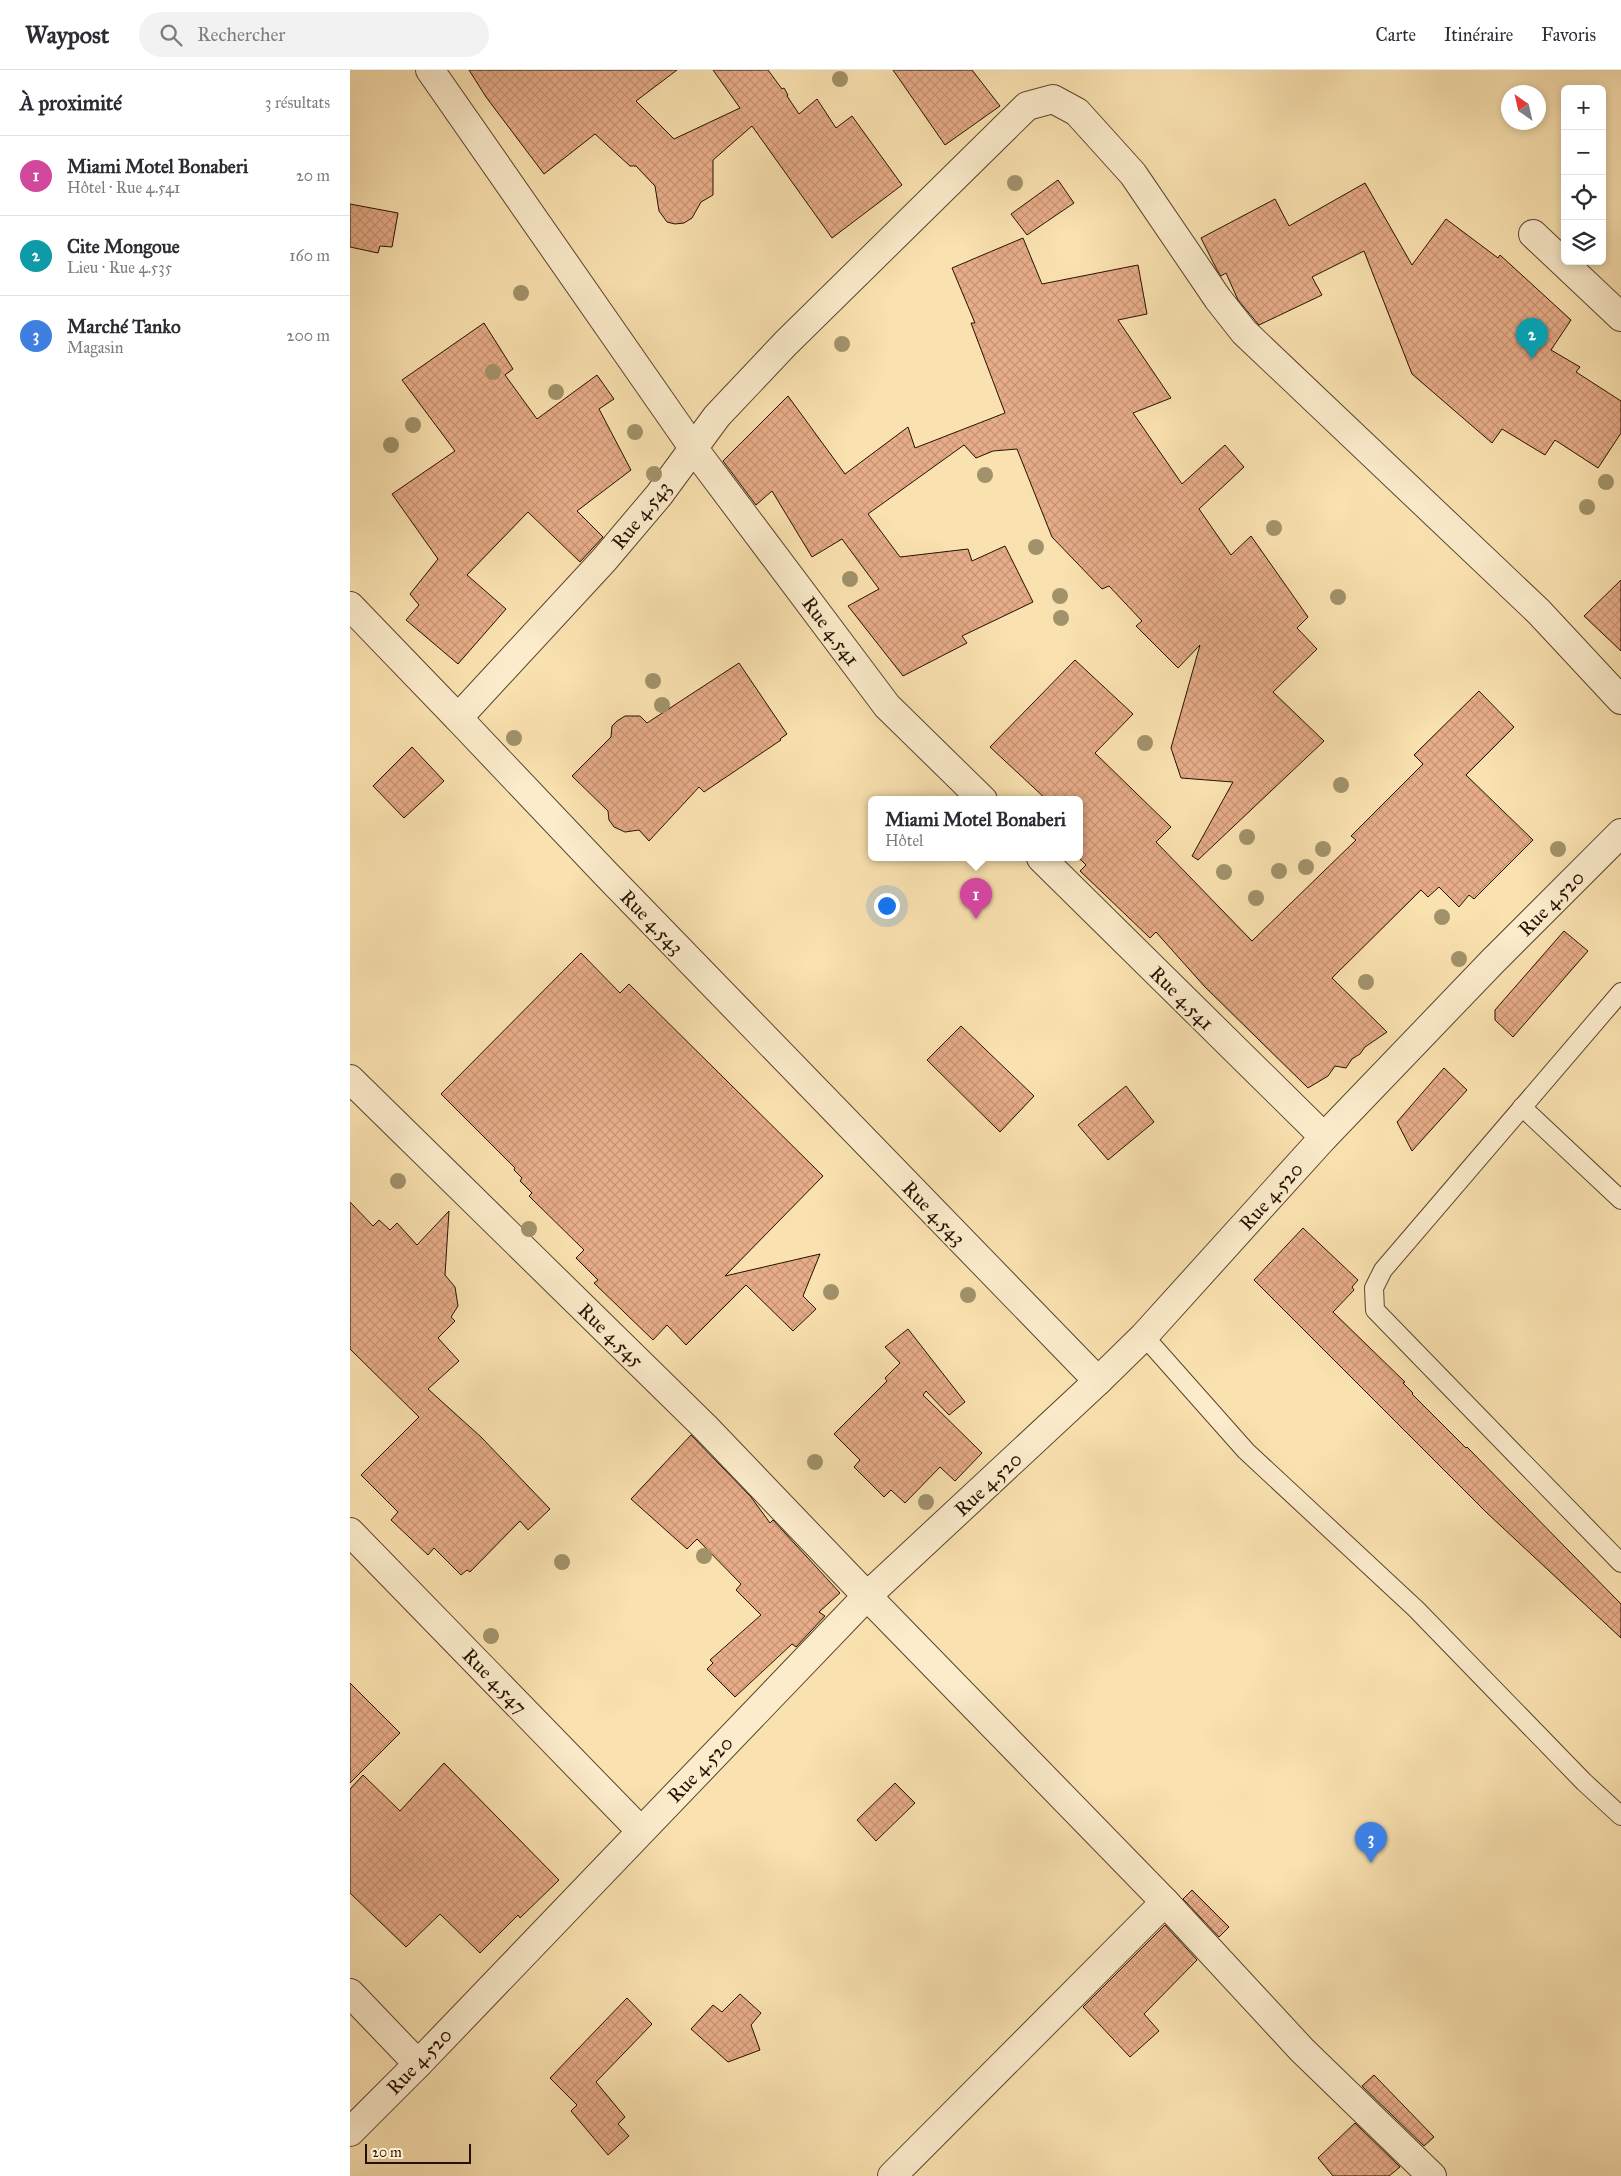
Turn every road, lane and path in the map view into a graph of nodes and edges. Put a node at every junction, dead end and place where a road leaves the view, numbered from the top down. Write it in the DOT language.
graph roads {
  1 [pos="430,70"];
  2 [pos="1533,234"];
  3 [pos="1621,317"];
  4 [pos="694,449"];
  5 [pos="350,606"];
  6 [pos="1621,700"];
  7 [pos="458,718"];
  8 [pos="979,796"];
  9 [pos="1621,833"];
  10 [pos="1044,861"];
  11 [pos="1621,992"];
  12 [pos="350,1079"];
  13 [pos="1522,1107"];
  14 [pos="1324,1137"];
  15 [pos="1621,1200"];
  16 [pos="1144,1336"];
  17 [pos="1098,1381"];
  18 [pos="350,1532"];
  19 [pos="1621,1563"];
  20 [pos="867,1596"];
  21 [pos="1621,1816"];
  22 [pos="640,1830"];
  23 [pos="1165,1902"];
  24 [pos="350,1993"];
  25 [pos="418,2064"];
  26 [pos="350,2132"];
  27 [pos="892,2176"];
  28 [pos="1432,2176"];
  1 -- 4 [label="street, Rue 4.541"];
  2 -- 3 [label="street"];
  4 -- 6 [label="street, Rue 4.543"];
  4 -- 7 [label="street, Rue 4.543"];
  4 -- 8 [label="street, Rue 4.541"];
  5 -- 7 [label="street"];
  7 -- 17 [label="street, Rue 4.543"];
  9 -- 14 [label="street, Rue 4.520"];
  10 -- 14 [label="street, Rue 4.541"];
  11 -- 13 [label="lane"];
  12 -- 20 [label="street, Rue 4.545"];
  13 -- 15 [label="lane"];
  13 -- 19 [label="lane"];
  14 -- 16 [label="street, Rue 4.520"];
  16 -- 17 [label="street, Rue 4.520"];
  16 -- 21 [label="lane"];
  17 -- 20 [label="street, Rue 4.520"];
  18 -- 22 [label="street, Rue 4.547"];
  20 -- 22 [label="street, Rue 4.520"];
  20 -- 23 [label="street, Rue 4.545"];
  22 -- 25 [label="street, Rue 4.520"];
  23 -- 27 [label="street"];
  23 -- 28 [label="street, Rue 4.545"];
  24 -- 25 [label="street"];
  25 -- 26 [label="street, Rue 4.520"];
}
